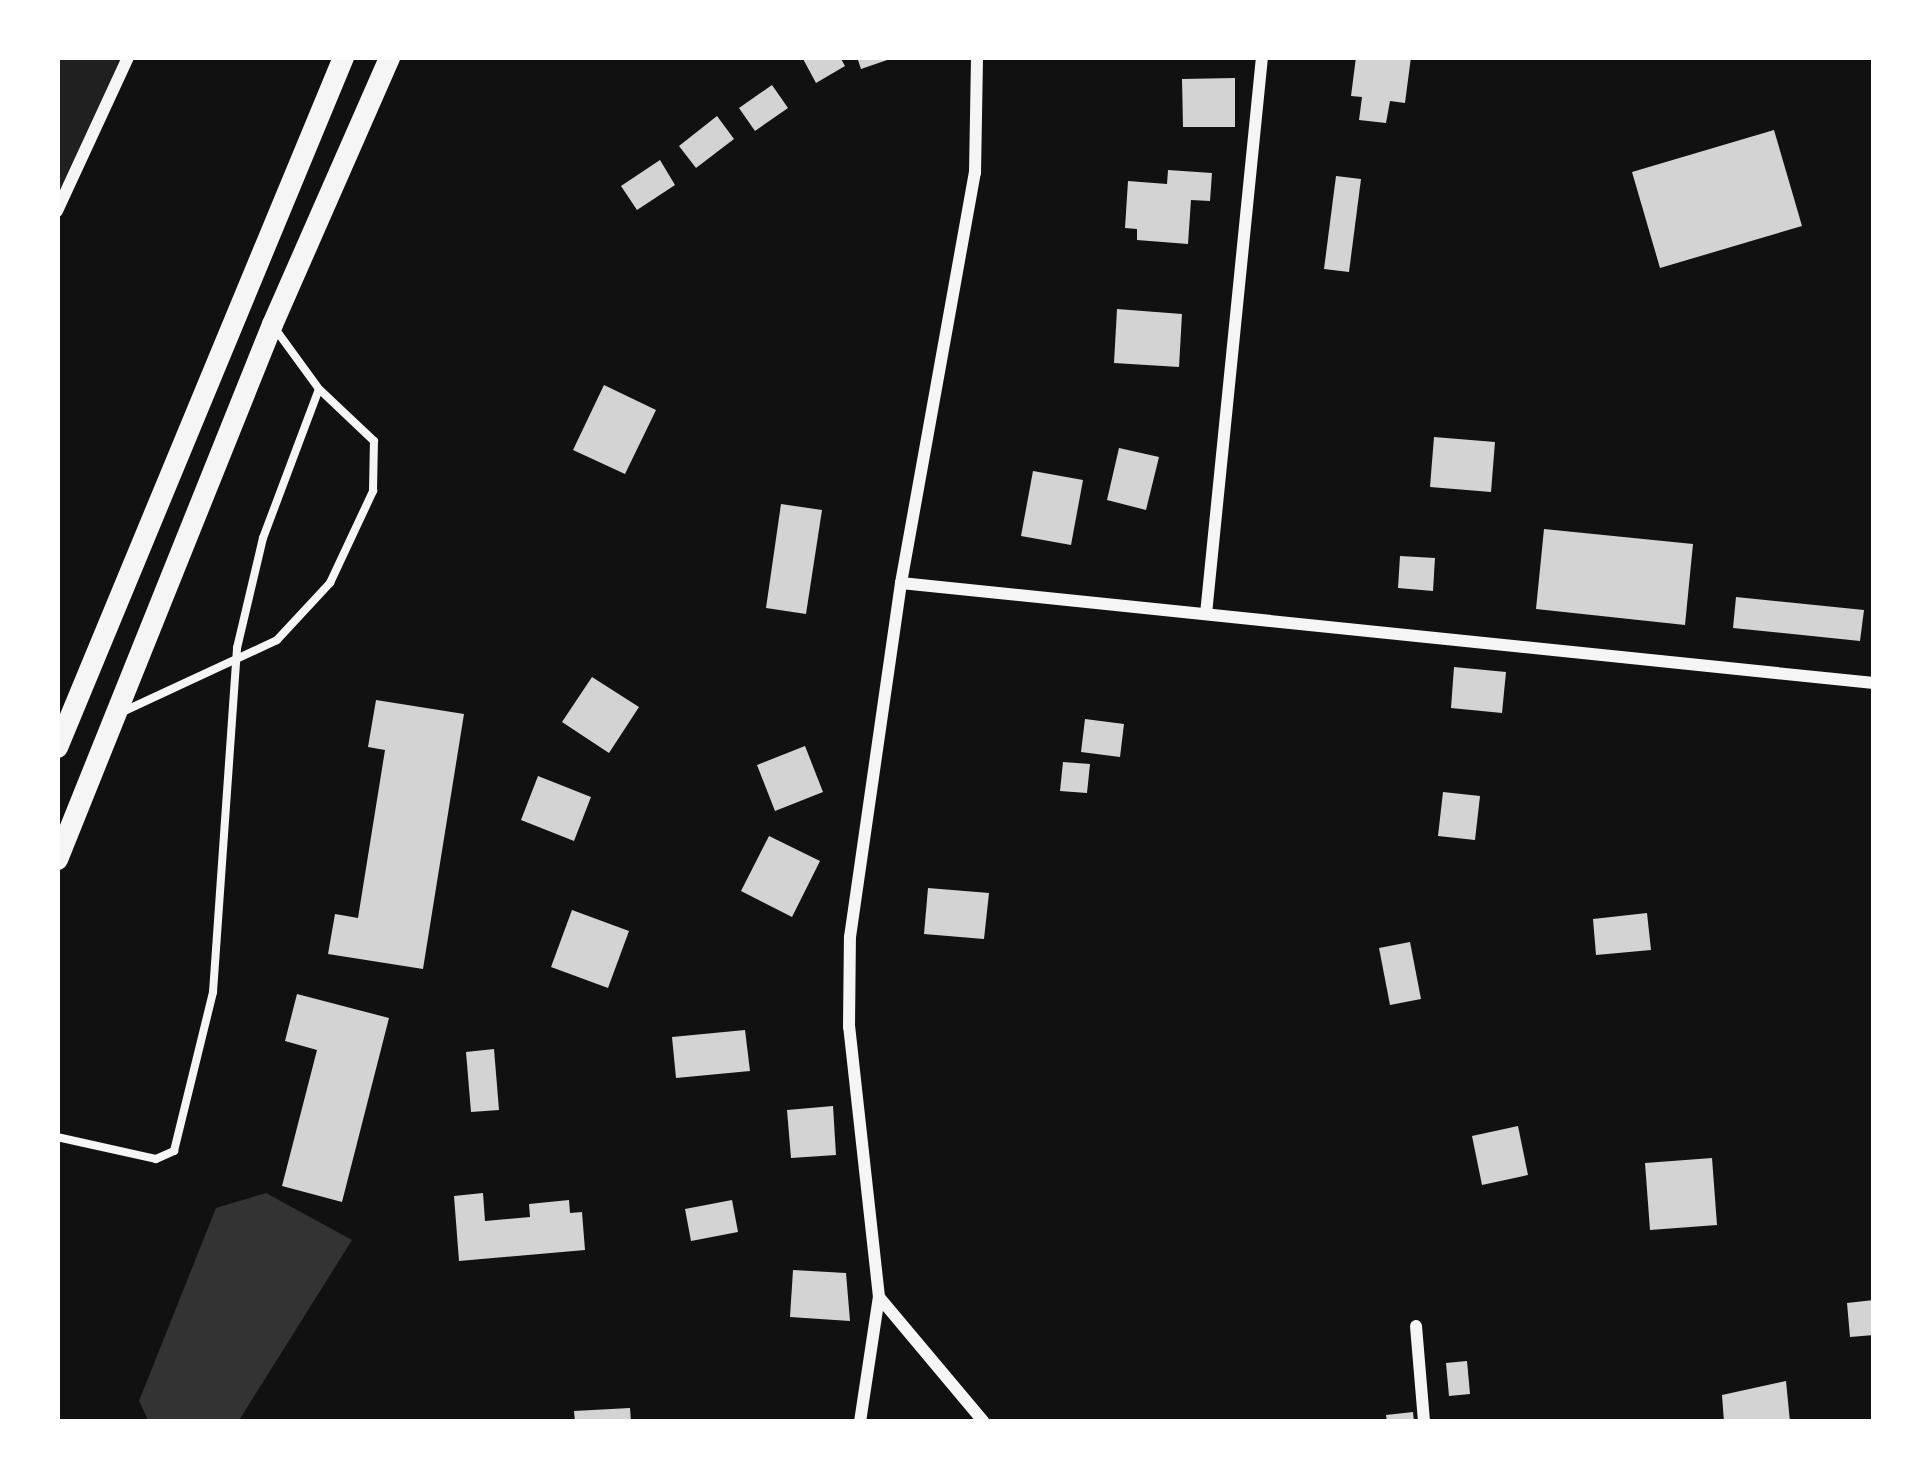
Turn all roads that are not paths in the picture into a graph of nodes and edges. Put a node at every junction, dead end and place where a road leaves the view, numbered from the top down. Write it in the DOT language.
graph roads {
  1 [pos="128,57"];
  2 [pos="343,57"];
  3 [pos="389,57"];
  4 [pos="977,57"];
  5 [pos="1262,57"];
  6 [pos="57,211"];
  7 [pos="272,324"];
  8 [pos="319,388"];
  9 [pos="901,584"];
  10 [pos="1207,614"];
  11 [pos="236,659"];
  12 [pos="1874,683"];
  13 [pos="115,715"];
  14 [pos="57,747"];
  15 [pos="57,859"];
  16 [pos="57,1137"];
  17 [pos="879,1297"];
  18 [pos="1416,1326"];
  19 [pos="860,1422"];
  20 [pos="984,1422"];
  21 [pos="1424,1422"];
  1 -- 6 [label="street"];
  2 -- 14 [label="main road"];
  3 -- 7 [label="main road"];
  4 -- 9 [label="street"];
  5 -- 10 [label="street"];
  7 -- 8 [label="lane"];
  7 -- 13 [label="main road"];
  8 -- 11 [label="lane"];
  8 -- 11 [label="lane"];
  9 -- 10 [label="street"];
  9 -- 17 [label="street"];
  10 -- 12 [label="street"];
  11 -- 13 [label="lane"];
  11 -- 16 [label="lane"];
  13 -- 15 [label="main road"];
  17 -- 19 [label="street"];
  17 -- 20 [label="street"];
  18 -- 21 [label="street"];
}
